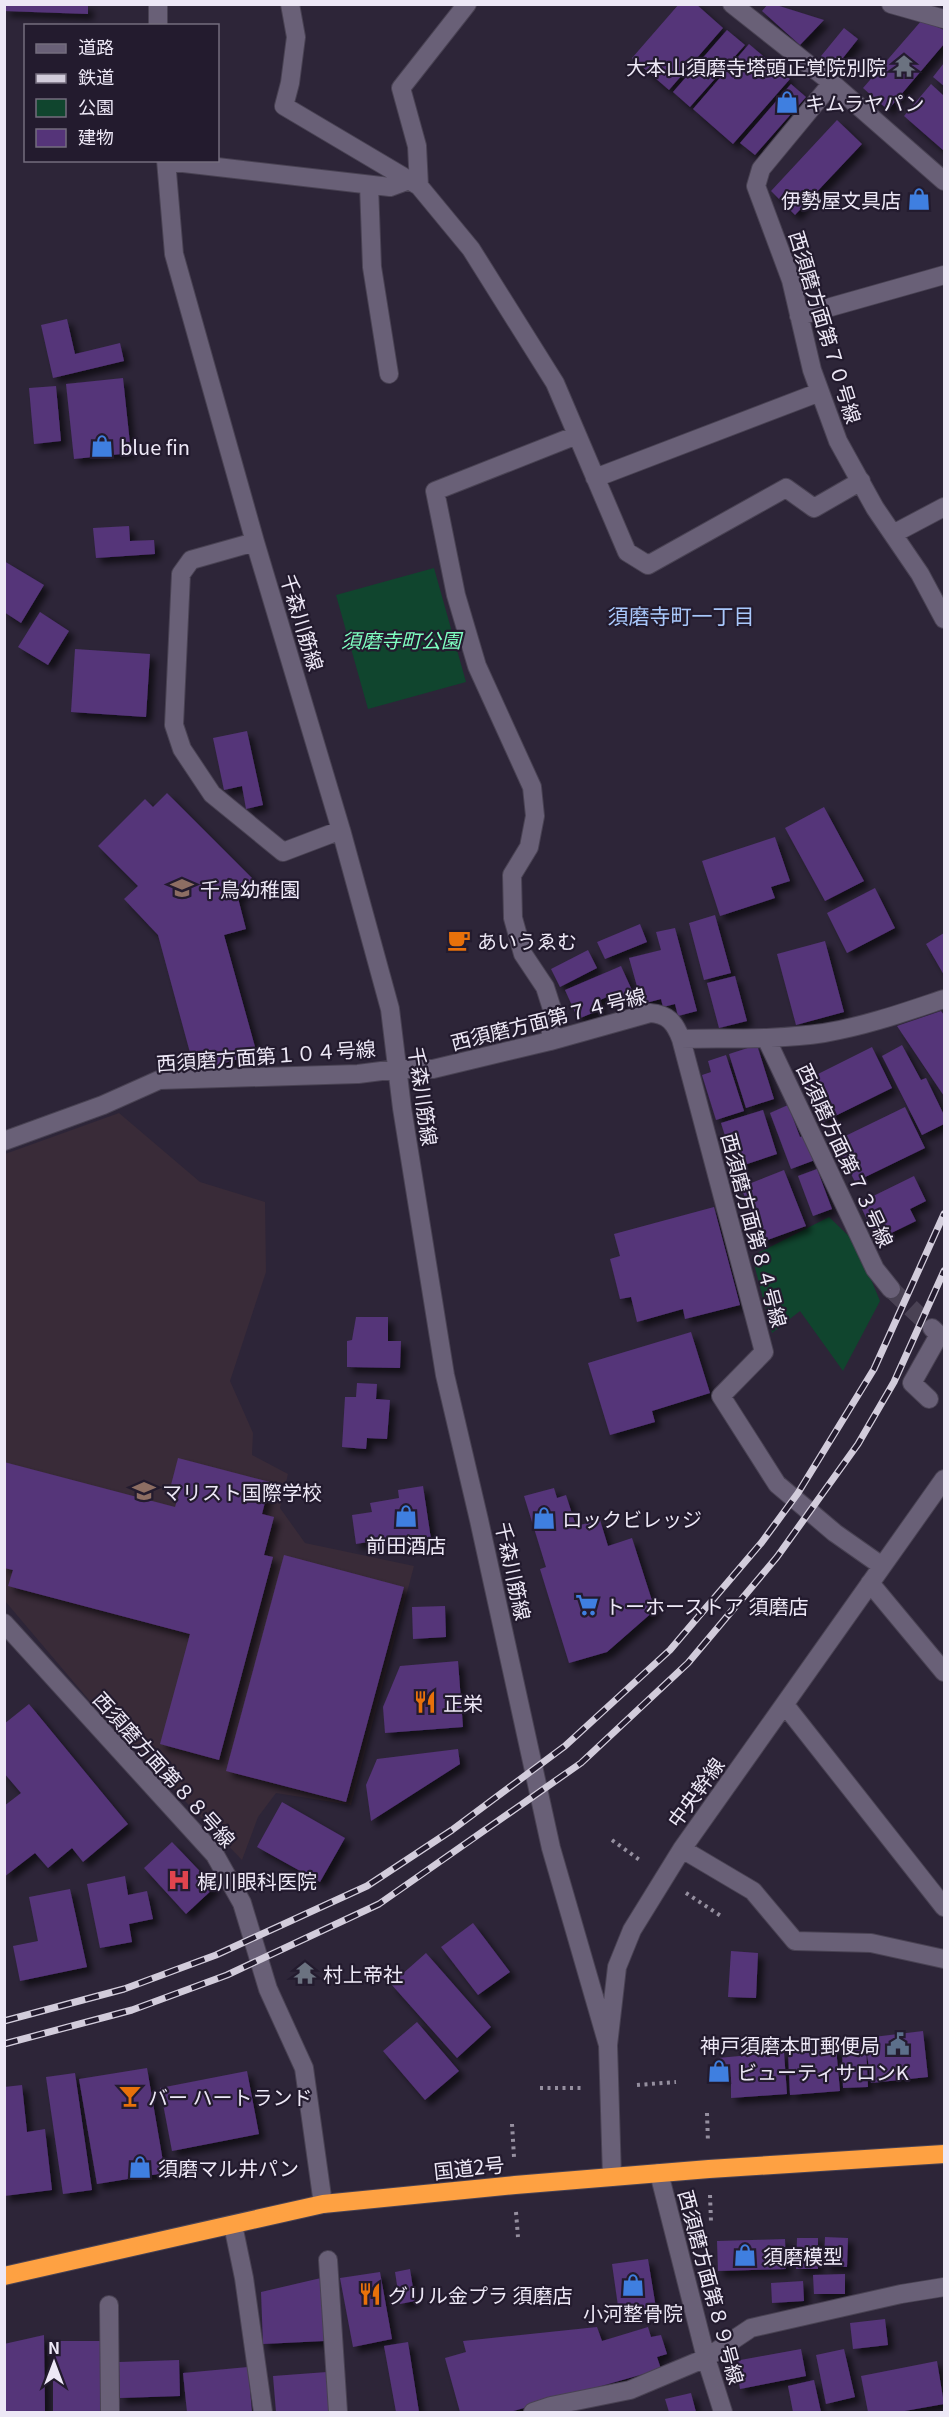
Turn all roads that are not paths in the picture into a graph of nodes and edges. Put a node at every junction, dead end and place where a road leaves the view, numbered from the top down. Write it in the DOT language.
graph roads {
  1 [pos="158,4"];
  2 [pos="290,4"];
  3 [pos="467,4"];
  4 [pos="732,4"];
  5 [pos="891,4"];
  6 [pos="945,19"];
  7 [pos="158,24"];
  8 [pos="832,83"];
  9 [pos="166,162"];
  10 [pos="174,162"];
  11 [pos="945,181"];
  12 [pos="414,183"];
  13 [pos="369,185"];
  14 [pos="945,275"];
  15 [pos="799,316"];
  16 [pos="389,374"];
  17 [pos="820,392"];
  18 [pos="577,435"];
  19 [pos="596,478"];
  20 [pos="861,481"];
  21 [pos="945,507"];
  22 [pos="893,534"];
  23 [pos="255,542"];
  24 [pos="945,619"];
  25 [pos="341,830"];
  26 [pos="945,999"];
  27 [pos="766,1038"];
  28 [pos="681,1039"];
  29 [pos="550,1041"];
  30 [pos="397,1069"];
  31 [pos="4,1141"];
  32 [pos="891,1289"];
  33 [pos="932,1328"];
  34 [pos="929,1399"];
  35 [pos="945,1479"];
  36 [pos="882,1566"];
  37 [pos="870,1583"];
  38 [pos="4,1623"];
  39 [pos="942,1662"];
  40 [pos="785,1705"];
  41 [pos="682,1849"];
  42 [pos="945,1907"];
  43 [pos="945,1959"];
  44 [pos="608,2045"];
  45 [pos="945,2154"];
  46 [pos="659,2173"];
  47 [pos="612,2177"];
  48 [pos="323,2204"];
  49 [pos="233,2225"];
  50 [pos="328,2260"];
  51 [pos="4,2276"];
  52 [pos="945,2287"];
  53 [pos="109,2305"];
  54 [pos="706,2358"];
  55 [pos="110,2412"];
  56 [pos="263,2412"];
  57 [pos="338,2412"];
  58 [pos="532,2412"];
  59 [pos="723,2412"];
  1 -- 7 [label="street"];
  2 -- 12 [label="street"];
  3 -- 12 [label="street"];
  4 -- 8 [label="street"];
  5 -- 6 [label="street"];
  8 -- 11 [label="street"];
  8 -- 15 [label="street, 西須磨方面第７０号線"];
  9 -- 23 [label="street, 千森川筋線"];
  10 -- 13 [label="street"];
  12 -- 13 [label="street"];
  12 -- 18 [label="street"];
  13 -- 16 [label="street"];
  14 -- 15 [label="street"];
  15 -- 17 [label="street, 西須磨方面第７０号線"];
  17 -- 19 [label="street"];
  17 -- 20 [label="street, 西須磨方面第７０号線"];
  18 -- 19 [label="street"];
  18 -- 29 [label="street"];
  19 -- 20 [label="street"];
  20 -- 22 [label="street, 西須磨方面第７０号線"];
  21 -- 22 [label="street"];
  22 -- 24 [label="street, 西須磨方面第７０号線"];
  23 -- 25 [label="street, 千森川筋線"];
  23 -- 25 [label="street"];
  25 -- 30 [label="street, 千森川筋線"];
  26 -- 27 [label="street"];
  27 -- 28 [label="street"];
  27 -- 32 [label="street, 西須磨方面第７３号線"];
  28 -- 29 [label="street, 西須磨方面第７４号線"];
  28 -- 36 [label="street, 西須磨方面第８４号線"];
  29 -- 30 [label="street, 西須磨方面第７４号線"];
  30 -- 31 [label="street, 西須磨方面第１０４号線"];
  30 -- 44 [label="street, 千森川筋線"];
  33 -- 34 [label="street"];
  35 -- 36 [label="street, 中央幹線"];
  36 -- 37 [label="street, 中央幹線"];
  37 -- 39 [label="street"];
  37 -- 40 [label="street, 中央幹線"];
  38 -- 48 [label="street, 西須磨方面第８８号線"];
  40 -- 41 [label="street, 中央幹線"];
  40 -- 42 [label="street"];
  41 -- 43 [label="street"];
  41 -- 44 [label="street, 中央幹線"];
  44 -- 47 [label="street, 中央幹線"];
  45 -- 46 [label="highway, 国道2号"];
  46 -- 47 [label="highway, 国道2号"];
  46 -- 54 [label="street, 西須磨方面第８９号線"];
  47 -- 48 [label="highway, 国道2号"];
  48 -- 49 [label="highway, 国道2号"];
  49 -- 51 [label="highway, 国道2号"];
  49 -- 56 [label="street"];
  50 -- 57 [label="street"];
  52 -- 54 [label="street"];
  53 -- 55 [label="street"];
  54 -- 58 [label="street"];
  54 -- 59 [label="street, 西須磨方面第８９号線"];
}
